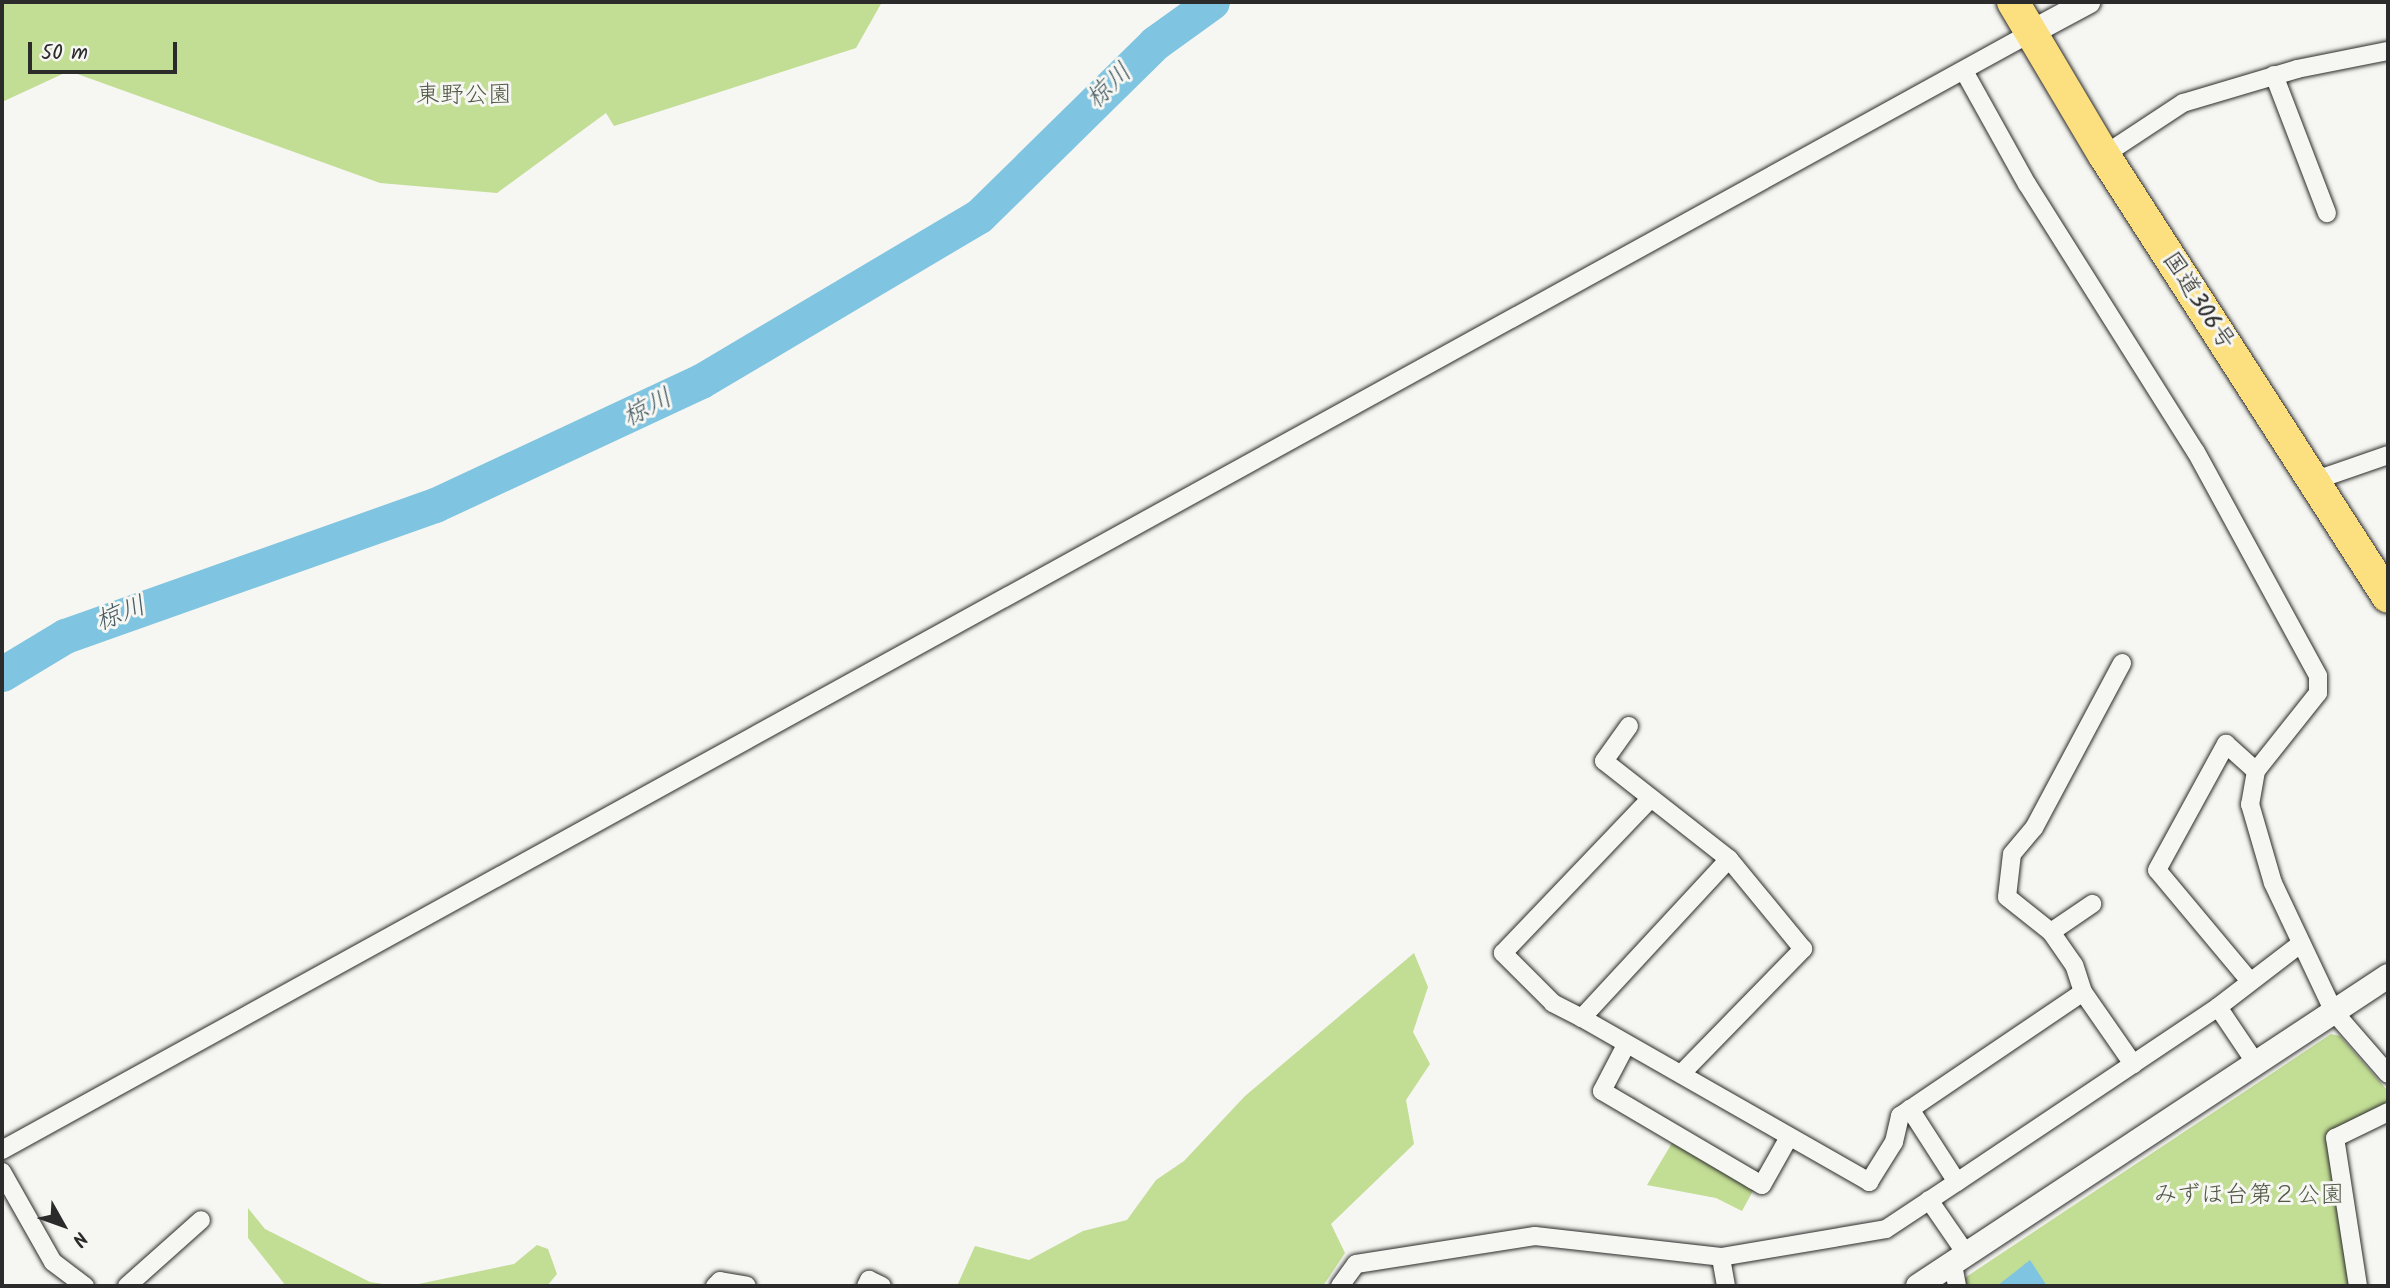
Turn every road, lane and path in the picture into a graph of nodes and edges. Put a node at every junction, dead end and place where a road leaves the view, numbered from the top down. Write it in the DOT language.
graph roads {
  1 [pos="2013,2"];
  2 [pos="2088,2"];
  3 [pos="2032,32"];
  4 [pos="2388,51"];
  5 [pos="1964,71"];
  6 [pos="2274,75"];
  7 [pos="2104,155"];
  8 [pos="2327,213"];
  9 [pos="2388,455"];
  10 [pos="2313,481"];
  11 [pos="2388,597"];
  12 [pos="2122,663"];
  13 [pos="1629,726"];
  14 [pos="2256,771"];
  15 [pos="1650,799"];
  16 [pos="1729,859"];
  17 [pos="2092,904"];
  18 [pos="2051,932"];
  19 [pos="2300,944"];
  20 [pos="2388,976"];
  21 [pos="2249,980"];
  22 [pos="2083,992"];
  23 [pos="2218,1007"];
  24 [pos="2334,1012"];
  25 [pos="1582,1018"];
  26 [pos="1626,1045"];
  27 [pos="2255,1062"];
  28 [pos="2133,1064"];
  29 [pos="1681,1074"];
  30 [pos="2388,1074"];
  31 [pos="1909,1109"];
  32 [pos="2388,1112"];
  33 [pos="1790,1137"];
  34 [pos="2,1150"];
  35 [pos="2,1172"];
  36 [pos="1957,1182"];
  37 [pos="1930,1200"];
  38 [pos="201,1220"];
  39 [pos="1721,1257"];
  40 [pos="1959,1269"];
  41 [pos="85,1286"];
  42 [pos="127,1286"];
  43 [pos="715,1286"];
  44 [pos="747,1286"];
  45 [pos="866,1286"];
  46 [pos="882,1286"];
  47 [pos="1340,1286"];
  48 [pos="1726,1286"];
  49 [pos="1918,1286"];
  50 [pos="2358,1286"];
  1 -- 3 [label="highway, 国道306号"];
  2 -- 3 [label="street"];
  3 -- 5 [label="street"];
  3 -- 7 [label="highway, 国道306号"];
  4 -- 6 [label="street"];
  5 -- 14 [label="street"];
  5 -- 34 [label="street"];
  6 -- 7 [label="street"];
  6 -- 8 [label="street"];
  7 -- 10 [label="highway, 国道306号"];
  9 -- 10 [label="street"];
  10 -- 11 [label="highway, 国道306号"];
  12 -- 18 [label="street"];
  13 -- 15 [label="street"];
  14 -- 19 [label="street"];
  14 -- 21 [label="street"];
  15 -- 16 [label="street"];
  15 -- 25 [label="street"];
  16 -- 25 [label="street"];
  16 -- 29 [label="street"];
  17 -- 18 [label="street"];
  18 -- 22 [label="street"];
  19 -- 21 [label="street"];
  19 -- 24 [label="street"];
  20 -- 24 [label="street"];
  21 -- 23 [label="street"];
  22 -- 28 [label="street"];
  22 -- 31 [label="street"];
  23 -- 27 [label="street"];
  23 -- 28 [label="street"];
  24 -- 27 [label="street"];
  24 -- 30 [label="street"];
  25 -- 26 [label="street"];
  26 -- 29 [label="street"];
  26 -- 33 [label="street"];
  27 -- 40 [label="street"];
  28 -- 36 [label="street"];
  29 -- 33 [label="street"];
  31 -- 33 [label="street"];
  31 -- 36 [label="street"];
  32 -- 50 [label="street"];
  35 -- 41 [label="street"];
  36 -- 37 [label="street"];
  37 -- 39 [label="street"];
  37 -- 40 [label="street"];
  38 -- 42 [label="street"];
  39 -- 47 [label="street"];
  39 -- 48 [label="street"];
  40 -- 49 [label="street"];
  43 -- 44 [label="street"];
  45 -- 46 [label="street"];
}
